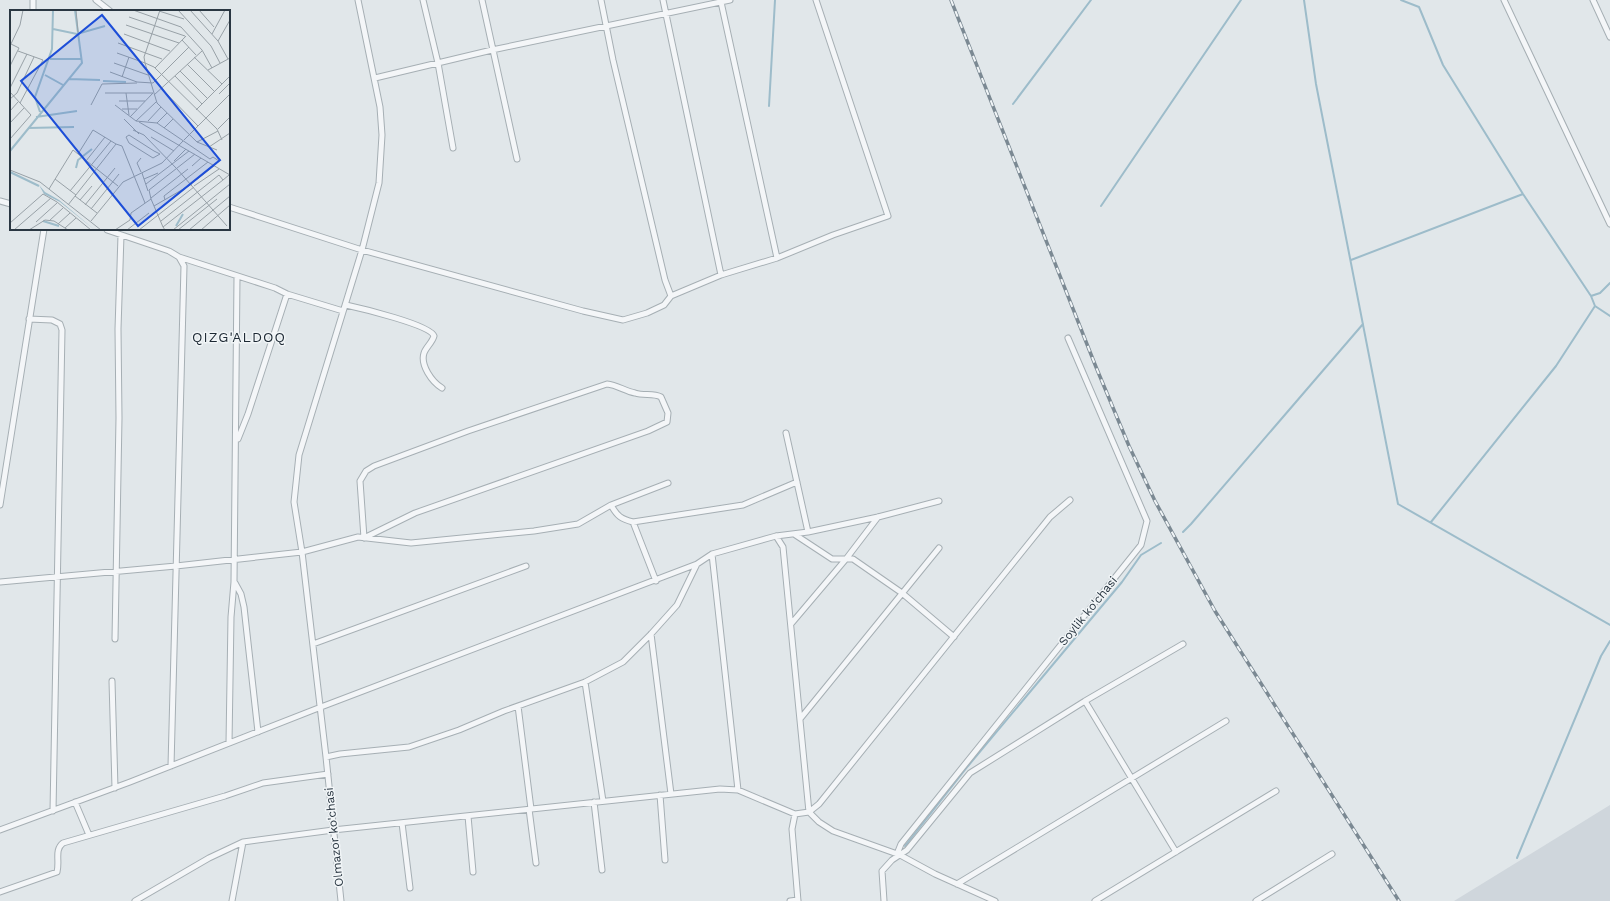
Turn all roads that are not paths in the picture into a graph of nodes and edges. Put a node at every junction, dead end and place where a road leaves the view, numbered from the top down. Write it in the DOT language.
graph roads {
  1 [pos="33,0"];
  2 [pos="96,0"];
  3 [pos="358,0"];
  4 [pos="424,0"];
  5 [pos="482,0"];
  6 [pos="601,0"];
  7 [pos="663,0"];
  8 [pos="730,0"];
  9 [pos="816,0"];
  10 [pos="1504,0"];
  11 [pos="1593,0"];
  12 [pos="721,2"];
  13 [pos="32,10"];
  14 [pos="109,10"];
  15 [pos="666,13"];
  16 [pos="607,27"];
  17 [pos="1610,37"];
  18 [pos="492,50"];
  19 [pos="438,63"];
  20 [pos="375,78"];
  21 [pos="454,148"];
  22 [pos="517,159"];
  23 [pos="0,201"];
  24 [pos="10,204"];
  25 [pos="230,207"];
  26 [pos="1610,224"];
  27 [pos="44,230"];
  28 [pos="108,230"];
  29 [pos="121,235"];
  30 [pos="362,250"];
  31 [pos="179,257"];
  32 [pos="777,258"];
  33 [pos="721,275"];
  34 [pos="237,277"];
  35 [pos="287,294"];
  36 [pos="671,296"];
  37 [pos="346,305"];
  38 [pos="343,311"];
  39 [pos="29,319"];
  40 [pos="1068,338"];
  41 [pos="442,388"];
  42 [pos="786,433"];
  43 [pos="236,444"];
  44 [pos="797,482"];
  45 [pos="668,483"];
  46 [pos="1070,500"];
  47 [pos="939,501"];
  48 [pos="0,505"];
  49 [pos="611,505"];
  50 [pos="878,517"];
  51 [pos="633,522"];
  52 [pos="808,532"];
  53 [pos="794,534"];
  54 [pos="776,536"];
  55 [pos="364,538"];
  56 [pos="939,548"];
  57 [pos="302,552"];
  58 [pos="712,554"];
  59 [pos="846,559"];
  60 [pos="234,560"];
  61 [pos="697,564"];
  62 [pos="176,566"];
  63 [pos="526,566"];
  64 [pos="117,572"];
  65 [pos="57,577"];
  66 [pos="656,581"];
  67 [pos="0,582"];
  68 [pos="234,582"];
  69 [pos="902,593"];
  70 [pos="791,624"];
  71 [pos="651,634"];
  72 [pos="954,637"];
  73 [pos="115,640"];
  74 [pos="313,644"];
  75 [pos="1183,644"];
  76 [pos="112,681"];
  77 [pos="585,682"];
  78 [pos="1085,700"];
  79 [pos="518,706"];
  80 [pos="321,707"];
  81 [pos="800,719"];
  82 [pos="1226,721"];
  83 [pos="258,732"];
  84 [pos="229,744"];
  85 [pos="326,757"];
  86 [pos="171,766"];
  87 [pos="964,767"];
  88 [pos="970,773"];
  89 [pos="328,774"];
  90 [pos="1132,778"];
  91 [pos="115,788"];
  92 [pos="738,790"];
  93 [pos="1276,791"];
  94 [pos="671,794"];
  95 [pos="660,795"];
  96 [pos="603,801"];
  97 [pos="75,802"];
  98 [pos="594,802"];
  99 [pos="530,809"];
  100 [pos="53,811"];
  101 [pos="809,812"];
  102 [pos="795,814"];
  103 [pos="468,816"];
  104 [pos="402,823"];
  105 [pos="0,830"];
  106 [pos="333,830"];
  107 [pos="89,835"];
  108 [pos="243,842"];
  109 [pos="1176,852"];
  110 [pos="898,854"];
  111 [pos="1332,854"];
  112 [pos="665,860"];
  113 [pos="536,863"];
  114 [pos="602,870"];
  115 [pos="473,872"];
  116 [pos="957,884"];
  117 [pos="410,888"];
  118 [pos="0,892"];
  119 [pos="143,898"];
  120 [pos="135,901"];
  121 [pos="232,901"];
  122 [pos="341,901"];
  123 [pos="790,901"];
  124 [pos="798,901"];
  125 [pos="884,901"];
  126 [pos="994,901"];
  127 [pos="1095,901"];
  128 [pos="1256,901"];
  1 -- 13 [label="street"];
  2 -- 14 [label="street"];
  3 -- 20 [label="street, Olmazor ko'chasi"];
  4 -- 19 [label="street"];
  5 -- 18 [label="street"];
  6 -- 16 [label="street"];
  7 -- 15 [label="street"];
  8 -- 12 [label="street"];
  9 -- 32 [label="street"];
  10 -- 26 [label="street"];
  11 -- 17 [label="street"];
  12 -- 15 [label="street"];
  12 -- 32 [label="street"];
  15 -- 16 [label="street"];
  15 -- 33 [label="street"];
  16 -- 18 [label="street"];
  16 -- 36 [label="street"];
  18 -- 19 [label="street"];
  18 -- 22 [label="street"];
  19 -- 20 [label="street"];
  19 -- 21 [label="street"];
  20 -- 30 [label="street, Olmazor ko'chasi"];
  23 -- 24 [label="street"];
  25 -- 30 [label="street"];
  27 -- 39 [label="street"];
  28 -- 29 [label="street"];
  29 -- 31 [label="street"];
  29 -- 64 [label="street"];
  30 -- 36 [label="street"];
  30 -- 37 [label="street, Olmazor ko'chasi"];
  31 -- 34 [label="street"];
  31 -- 62 [label="street"];
  32 -- 33 [label="street"];
  33 -- 36 [label="street"];
  34 -- 35 [label="street"];
  34 -- 43 [label="street"];
  35 -- 38 [label="street"];
  35 -- 43 [label="street"];
  37 -- 38 [label="street, Olmazor ko'chasi"];
  37 -- 41 [label="street"];
  38 -- 57 [label="street, Olmazor ko'chasi"];
  39 -- 48 [label="street"];
  39 -- 65 [label="street"];
  40 -- 87 [label="street, Soylik ko'chasi"];
  42 -- 44 [label="street"];
  43 -- 60 [label="street"];
  44 -- 51 [label="street"];
  44 -- 52 [label="street"];
  45 -- 49 [label="street"];
  46 -- 72 [label="street"];
  47 -- 50 [label="street"];
  49 -- 51 [label="street"];
  49 -- 55 [label="street"];
  50 -- 52 [label="street"];
  50 -- 59 [label="street"];
  51 -- 66 [label="street"];
  52 -- 53 [label="street"];
  53 -- 54 [label="street"];
  53 -- 59 [label="street"];
  54 -- 58 [label="street"];
  54 -- 70 [label="street"];
  55 -- 55 [label="street"];
  55 -- 57 [label="street"];
  56 -- 69 [label="street"];
  57 -- 60 [label="street"];
  57 -- 74 [label="street, Olmazor ko'chasi"];
  58 -- 61 [label="street"];
  58 -- 92 [label="street"];
  59 -- 69 [label="street"];
  59 -- 70 [label="street"];
  60 -- 62 [label="street"];
  60 -- 68 [label="street"];
  61 -- 66 [label="street"];
  61 -- 71 [label="street"];
  62 -- 64 [label="street"];
  62 -- 86 [label="street"];
  63 -- 74 [label="street"];
  64 -- 65 [label="street"];
  64 -- 73 [label="street"];
  65 -- 67 [label="street"];
  65 -- 100 [label="street"];
  66 -- 80 [label="street"];
  68 -- 83 [label="street"];
  68 -- 84 [label="street"];
  69 -- 72 [label="street"];
  69 -- 81 [label="street"];
  70 -- 81 [label="street"];
  71 -- 77 [label="street"];
  71 -- 94 [label="street"];
  72 -- 101 [label="street"];
  74 -- 80 [label="street, Olmazor ko'chasi"];
  75 -- 78 [label="street"];
  76 -- 91 [label="street"];
  77 -- 79 [label="street"];
  77 -- 96 [label="street"];
  78 -- 88 [label="street"];
  78 -- 90 [label="street"];
  79 -- 85 [label="street"];
  79 -- 99 [label="street"];
  80 -- 83 [label="street"];
  80 -- 85 [label="street, Olmazor ko'chasi"];
  81 -- 101 [label="street"];
  82 -- 90 [label="street"];
  83 -- 84 [label="street"];
  84 -- 86 [label="street"];
  85 -- 89 [label="street, Olmazor ko'chasi"];
  86 -- 91 [label="street"];
  87 -- 88 [label="street"];
  87 -- 110 [label="street, Soylik ko'chasi"];
  88 -- 110 [label="street"];
  89 -- 106 [label="street, Olmazor ko'chasi"];
  89 -- 107 [label="street"];
  90 -- 109 [label="street"];
  90 -- 116 [label="street"];
  91 -- 97 [label="street"];
  92 -- 94 [label="street"];
  92 -- 102 [label="street"];
  93 -- 109 [label="street"];
  94 -- 95 [label="street"];
  95 -- 96 [label="street"];
  95 -- 112 [label="street"];
  96 -- 98 [label="street"];
  97 -- 100 [label="street"];
  97 -- 107 [label="street"];
  98 -- 99 [label="street"];
  98 -- 114 [label="street"];
  99 -- 103 [label="street"];
  99 -- 113 [label="street"];
  100 -- 105 [label="street"];
  101 -- 102 [label="street"];
  101 -- 110 [label="street"];
  102 -- 124 [label="street"];
  103 -- 104 [label="street"];
  103 -- 115 [label="street"];
  104 -- 106 [label="street"];
  104 -- 117 [label="street"];
  106 -- 108 [label="street"];
  106 -- 122 [label="street, Olmazor ko'chasi"];
  107 -- 118 [label="street"];
  108 -- 119 [label="street"];
  108 -- 121 [label="street"];
  109 -- 127 [label="street"];
  110 -- 116 [label="street"];
  110 -- 125 [label="street"];
  111 -- 128 [label="street"];
  116 -- 126 [label="street"];
  119 -- 120 [label="street"];
  123 -- 124 [label="street"];
}
